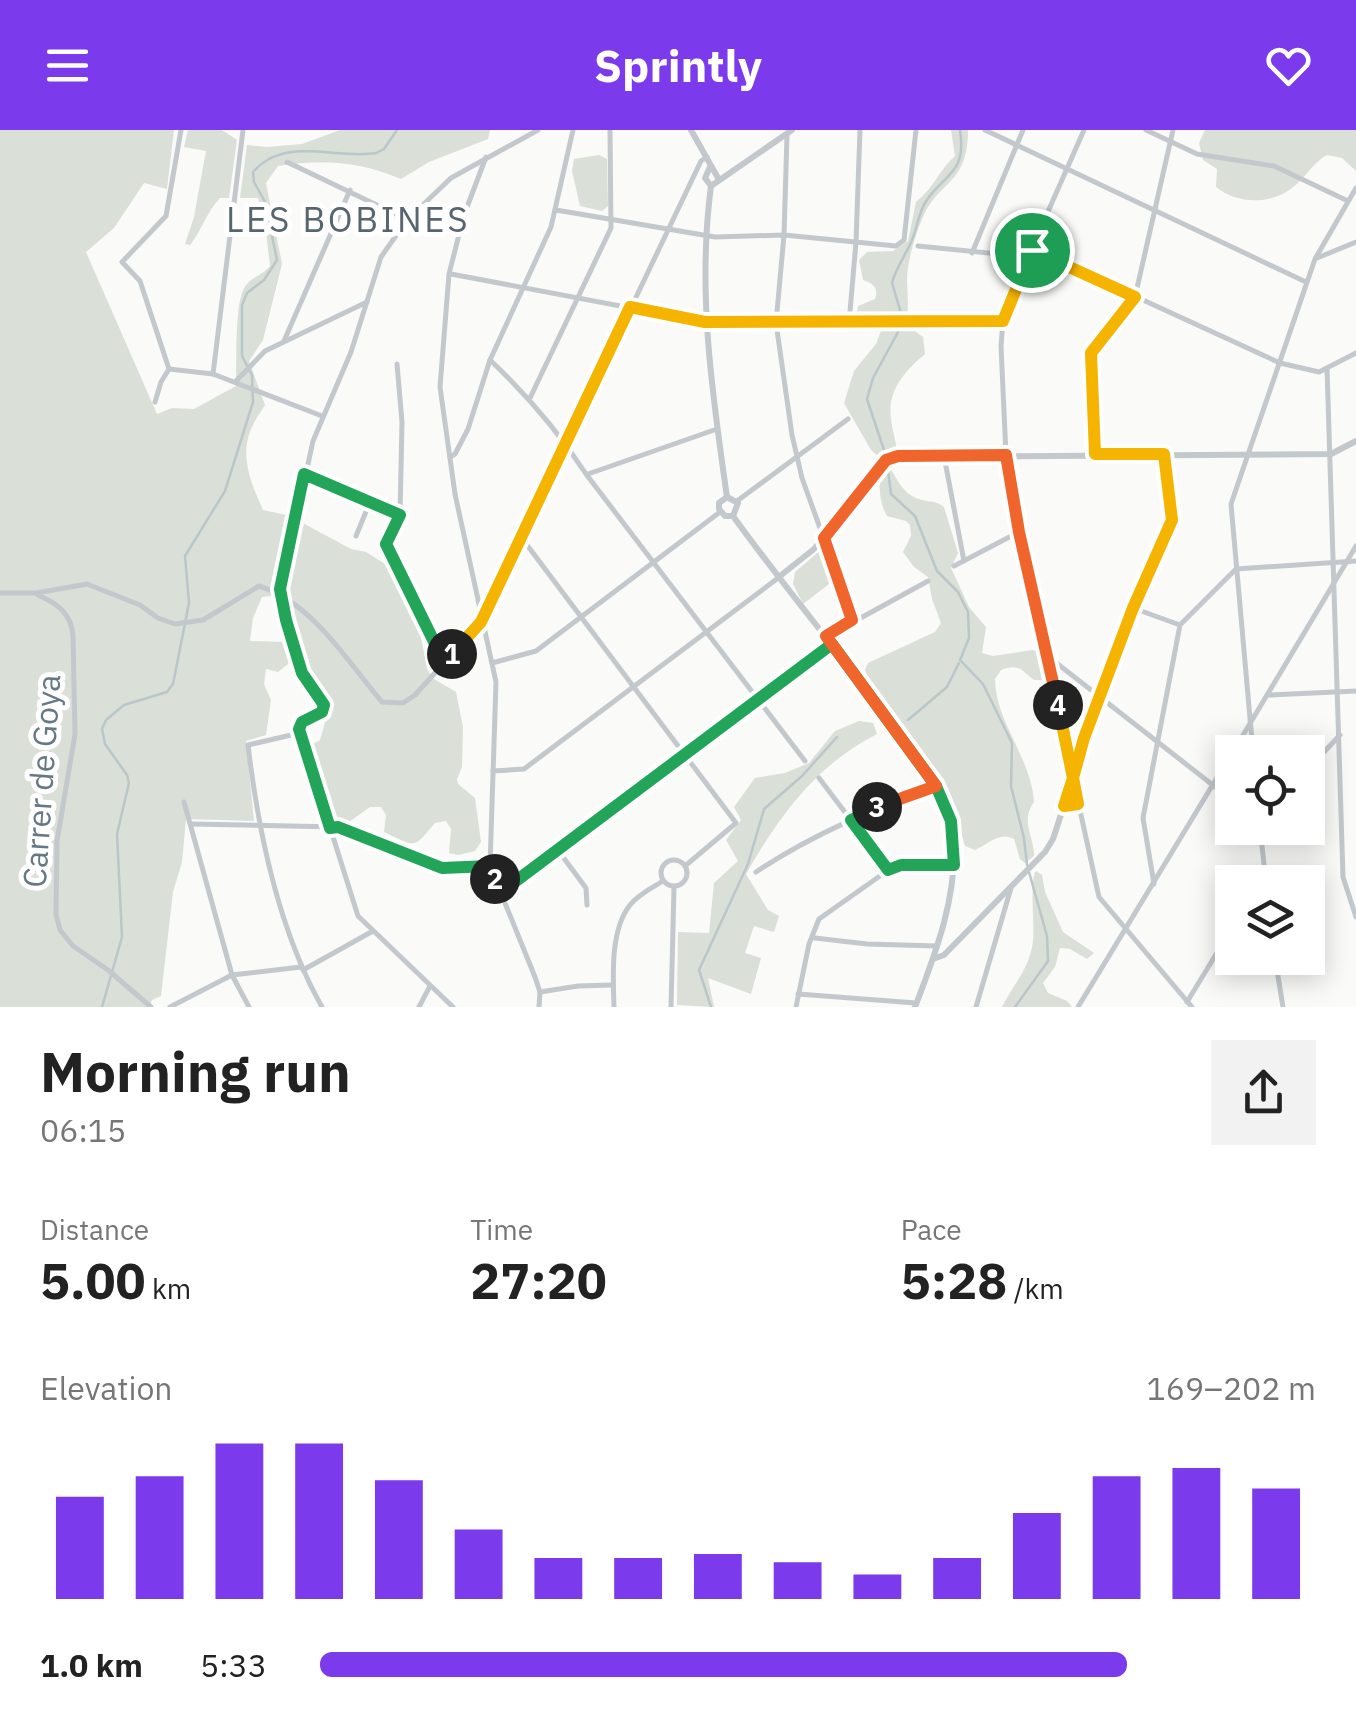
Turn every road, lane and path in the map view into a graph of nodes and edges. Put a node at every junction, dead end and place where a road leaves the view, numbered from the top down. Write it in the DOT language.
graph roads {
  1 [pos="181,130"];
  2 [pos="244,130"];
  3 [pos="538,130"];
  4 [pos="573,130"];
  5 [pos="610,130"];
  6 [pos="691,130"];
  7 [pos="860,130"];
  8 [pos="916,130"];
  9 [pos="986,130"];
  10 [pos="1024,130"];
  11 [pos="1084,130"];
  12 [pos="1146,130"];
  13 [pos="1173,130"];
  14 [pos="790,132"];
  15 [pos="1171,142"];
  16 [pos="1017,145"];
  17 [pos="486,157"];
  18 [pos="707,157"];
  19 [pos="287,162"];
  20 [pos="710,168"];
  21 [pos="1067,168"];
  22 [pos="694,176"];
  23 [pos="705,178"];
  24 [pos="718,178"];
  25 [pos="712,186"];
  26 [pos="1356,188"];
  27 [pos="350,190"];
  28 [pos="1348,201"];
  29 [pos="556,210"];
  30 [pos="1156,210"];
  31 [pos="407,220"];
  32 [pos="612,220"];
  33 [pos="668,229"];
  34 [pos="705,236"];
  35 [pos="784,236"];
  36 [pos="856,242"];
  37 [pos="1356,242"];
  38 [pos="918,246"];
  39 [pos="972,252"];
  40 [pos="1030,253"];
  41 [pos="1316,259"];
  42 [pos="449,274"];
  43 [pos="1306,282"];
  44 [pos="525,288"];
  45 [pos="1135,297"];
  46 [pos="578,298"];
  47 [pos="367,302"];
  48 [pos="630,307"];
  49 [pos="1003,321"];
  50 [pos="705,322"];
  51 [pos="776,323"];
  52 [pos="848,324"];
  53 [pos="284,342"];
  54 [pos="1356,352"];
  55 [pos="490,360"];
  56 [pos="1280,363"];
  57 [pos="397,364"];
  58 [pos="1327,368"];
  59 [pos="169,369"];
  60 [pos="213,374"];
  61 [pos="236,381"];
  62 [pos="530,398"];
  63 [pos="155,402"];
  64 [pos="323,416"];
  65 [pos="848,419"];
  66 [pos="717,429"];
  67 [pos="1356,441"];
  68 [pos="566,443"];
  69 [pos="1095,454"];
  70 [pos="1164,454"];
  71 [pos="1248,454"];
  72 [pos="1331,454"];
  73 [pos="796,455"];
  74 [pos="944,455"];
  75 [pos="1006,455"];
  76 [pos="450,457"];
  77 [pos="304,474"];
  78 [pos="586,474"];
  79 [pos="726,497"];
  80 [pos="736,500"];
  81 [pos="370,502"];
  82 [pos="720,512"];
  83 [pos="400,515"];
  84 [pos="733,516"];
  85 [pos="1019,532"];
  86 [pos="356,536"];
  87 [pos="521,537"];
  88 [pos="824,538"];
  89 [pos="1356,546"];
  90 [pos="655,560"];
  91 [pos="1356,560"];
  92 [pos="964,561"];
  93 [pos="1347,561"];
  94 [pos="1335,562"];
  95 [pos="954,566"];
  96 [pos="1236,569"];
  97 [pos="780,576"];
  98 [pos="928,580"];
  99 [pos="1336,580"];
  100 [pos="0,593"];
  101 [pos="36,594"];
  102 [pos="281,594"];
  103 [pos="1133,608"];
  104 [pos="582,615"];
  105 [pos="852,620"];
  106 [pos="481,622"];
  107 [pos="1180,625"];
  108 [pos="706,630"];
  109 [pos="826,636"];
  110 [pos="832,644"];
  111 [pos="1048,658"];
  112 [pos="444,662"];
  113 [pos="492,663"];
  114 [pos="634,686"];
  115 [pos="1356,691"];
  116 [pos="1339,692"];
  117 [pos="1268,695"];
  118 [pos="1101,696"];
  119 [pos="758,700"];
  120 [pos="1250,726"];
  121 [pos="300,732"];
  122 [pos="1244,735"];
  123 [pos="1251,735"];
  124 [pos="1340,735"];
  125 [pos="1157,741"];
  126 [pos="1325,751"];
  127 [pos="686,753"];
  128 [pos="1068,757"];
  129 [pos="1078,759"];
  130 [pos="806,761"];
  131 [pos="493,771"];
  132 [pos="819,778"];
  133 [pos="1073,778"];
  134 [pos="1215,780"];
  135 [pos="1212,784"];
  136 [pos="936,786"];
  137 [pos="1215,786"];
  138 [pos="184,802"];
  139 [pos="1078,804"];
  140 [pos="1064,806"];
  141 [pos="851,820"];
  142 [pos="191,824"];
  143 [pos="258,827"];
  144 [pos="330,828"];
  145 [pos="558,849"];
  146 [pos="954,865"];
  147 [pos="490,866"];
  148 [pos="686,866"];
  149 [pos="888,870"];
  150 [pos="756,872"];
  151 [pos="663,881"];
  152 [pos="1154,884"];
  153 [pos="674,887"];
  154 [pos="1010,888"];
  155 [pos="500,893"];
  156 [pos="587,905"];
  157 [pos="1356,917"];
  158 [pos="373,930"];
  159 [pos="1127,931"];
  160 [pos="814,938"];
  161 [pos="937,946"];
  162 [pos="933,958"];
  163 [pos="1215,958"];
  164 [pos="302,968"];
  165 [pos="232,975"];
  166 [pos="1278,975"];
  167 [pos="430,986"];
  168 [pos="614,986"];
  169 [pos="540,992"];
  170 [pos="798,994"];
  171 [pos="1189,1004"];
  172 [pos="916,1005"];
  173 [pos="1081,1006"];
  174 [pos="152,1007"];
  175 [pos="170,1007"];
  176 [pos="249,1007"];
  177 [pos="322,1007"];
  178 [pos="420,1007"];
  179 [pos="453,1007"];
  180 [pos="538,1007"];
  181 [pos="614,1007"];
  182 [pos="671,1007"];
  183 [pos="796,1007"];
  184 [pos="976,1007"];
  185 [pos="1283,1007"];
  1 -- 59 [label="street"];
  2 -- 60 [label="street"];
  3 -- 17 [label="street"];
  4 -- 29 [label="street"];
  5 -- 32 [label="street"];
  6 -- 18 [label="street"];
  7 -- 36 [label="street"];
  8 -- 36 [label="street"];
  9 -- 16 [label="street"];
  10 -- 16 [label="street"];
  11 -- 21 [label="street"];
  12 -- 15 [label="street"];
  13 -- 15 [label="street"];
  14 -- 24 [label="street"];
  14 -- 35 [label="street"];
  15 -- 28 [label="street"];
  15 -- 30 [label="street"];
  16 -- 21 [label="street"];
  16 -- 39 [label="street"];
  17 -- 31 [label="street"];
  17 -- 42 [label="street"];
  18 -- 20 [label="street"];
  18 -- 22 [label="street"];
  19 -- 27 [label="street"];
  20 -- 23 [label="street"];
  20 -- 24 [label="street"];
  21 -- 30 [label="street"];
  21 -- 40 [label="street"];
  22 -- 23 [label="street"];
  22 -- 33 [label="street"];
  23 -- 25 [label="street"];
  24 -- 25 [label="street"];
  25 -- 34 [label="street"];
  26 -- 28 [label="street"];
  27 -- 31 [label="street"];
  27 -- 53 [label="street"];
  28 -- 41 [label="street"];
  29 -- 32 [label="street"];
  29 -- 44 [label="street"];
  30 -- 43 [label="street"];
  30 -- 45 [label="street"];
  31 -- 47 [label="street"];
  32 -- 33 [label="street"];
  32 -- 46 [label="street"];
  33 -- 34 [label="street"];
  33 -- 48 [label="street"];
  34 -- 35 [label="street"];
  34 -- 50 [label="street"];
  35 -- 36 [label="street"];
  35 -- 51 [label="street"];
  36 -- 52 [label="street"];
  37 -- 41 [label="street"];
  38 -- 39 [label="street"];
  39 -- 40 [label="street"];
  40 -- 45 [label="street"];
  40 -- 49 [label="street"];
  41 -- 43 [label="street"];
  42 -- 44 [label="street"];
  42 -- 76 [label="street"];
  43 -- 56 [label="street"];
  44 -- 46 [label="street"];
  44 -- 55 [label="street"];
  45 -- 56 [label="street"];
  45 -- 69 [label="street"];
  46 -- 48 [label="street"];
  46 -- 62 [label="street"];
  47 -- 53 [label="street"];
  47 -- 64 [label="street"];
  48 -- 50 [label="street"];
  48 -- 68 [label="street"];
  49 -- 52 [label="street"];
  49 -- 75 [label="street"];
  50 -- 51 [label="street"];
  50 -- 66 [label="street"];
  51 -- 52 [label="street"];
  51 -- 73 [label="street"];
  53 -- 61 [label="street"];
  54 -- 58 [label="street"];
  55 -- 62 [label="street"];
  55 -- 76 [label="street"];
  56 -- 58 [label="street"];
  56 -- 71 [label="street"];
  57 -- 83 [label="street"];
  58 -- 72 [label="street"];
  59 -- 60 [label="street"];
  59 -- 63 [label="street"];
  60 -- 61 [label="street"];
  61 -- 64 [label="street"];
  62 -- 68 [label="street"];
  64 -- 77 [label="street"];
  65 -- 73 [label="street"];
  66 -- 78 [label="street"];
  66 -- 79 [label="street"];
  67 -- 72 [label="street"];
  68 -- 78 [label="street"];
  68 -- 87 [label="street"];
  69 -- 70 [label="street"];
  69 -- 75 [label="street"];
  70 -- 71 [label="street"];
  70 -- 103 [label="street"];
  71 -- 72 [label="street"];
  71 -- 96 [label="street"];
  72 -- 94 [label="street"];
  73 -- 80 [label="street"];
  73 -- 88 [label="street"];
  74 -- 75 [label="street"];
  74 -- 88 [label="street"];
  74 -- 92 [label="street"];
  75 -- 85 [label="street"];
  76 -- 106 [label="street"];
  77 -- 81 [label="street"];
  77 -- 102 [label="street"];
  78 -- 90 [label="street"];
  79 -- 80 [label="street"];
  79 -- 82 [label="street"];
  80 -- 84 [label="street"];
  81 -- 83 [label="street"];
  81 -- 86 [label="street"];
  82 -- 84 [label="street"];
  82 -- 90 [label="street"];
  83 -- 112 [label="street"];
  84 -- 97 [label="street"];
  85 -- 92 [label="street"];
  85 -- 111 [label="street"];
  87 -- 104 [label="street"];
  87 -- 106 [label="street"];
  88 -- 97 [label="street"];
  88 -- 105 [label="street"];
  89 -- 93 [label="street"];
  90 -- 104 [label="street"];
  90 -- 108 [label="street"];
  91 -- 93 [label="street"];
  92 -- 95 [label="street"];
  93 -- 94 [label="street"];
  93 -- 99 [label="street"];
  94 -- 96 [label="street"];
  94 -- 99 [label="street"];
  96 -- 107 [label="street"];
  96 -- 120 [label="street"];
  97 -- 108 [label="street"];
  97 -- 109 [label="street"];
  98 -- 105 [label="street"];
  99 -- 116 [label="street"];
  99 -- 117 [label="street"];
  100 -- 101 [label="street"];
  101 -- 102 [label="street"];
  101 -- 174 [label="street, Carrer de Goya"];
  102 -- 112 [label="street"];
  102 -- 121 [label="street"];
  103 -- 107 [label="street"];
  103 -- 118 [label="street"];
  104 -- 113 [label="street"];
  104 -- 114 [label="street"];
  105 -- 109 [label="street"];
  106 -- 112 [label="street"];
  106 -- 113 [label="street"];
  107 -- 125 [label="street"];
  108 -- 114 [label="street"];
  108 -- 119 [label="street"];
  109 -- 110 [label="street"];
  110 -- 119 [label="street"];
  110 -- 136 [label="street"];
  111 -- 118 [label="street"];
  111 -- 128 [label="street"];
  113 -- 131 [label="street"];
  114 -- 127 [label="street"];
  114 -- 131 [label="street"];
  115 -- 116 [label="street"];
  116 -- 117 [label="street"];
  116 -- 124 [label="street"];
  117 -- 120 [label="street"];
  118 -- 125 [label="street"];
  118 -- 129 [label="street"];
  119 -- 127 [label="street"];
  119 -- 130 [label="street"];
  120 -- 122 [label="street"];
  120 -- 123 [label="street"];
  121 -- 143 [label="street"];
  121 -- 144 [label="street"];
  124 -- 126 [label="street"];
  124 -- 157 [label="street"];
  125 -- 135 [label="street"];
  125 -- 152 [label="street"];
  127 -- 145 [label="street"];
  127 -- 148 [label="street"];
  128 -- 129 [label="street"];
  128 -- 133 [label="street"];
  129 -- 133 [label="street"];
  131 -- 147 [label="street"];
  132 -- 141 [label="street"];
  133 -- 139 [label="street"];
  133 -- 140 [label="street"];
  134 -- 135 [label="street"];
  135 -- 137 [label="street"];
  135 -- 152 [label="street"];
  136 -- 141 [label="street"];
  136 -- 146 [label="street"];
  138 -- 142 [label="street"];
  139 -- 140 [label="street"];
  139 -- 159 [label="street"];
  140 -- 154 [label="street"];
  141 -- 149 [label="street"];
  141 -- 150 [label="street"];
  142 -- 143 [label="street"];
  142 -- 165 [label="street"];
  143 -- 144 [label="street"];
  143 -- 164 [label="street"];
  144 -- 147 [label="street"];
  144 -- 158 [label="street"];
  145 -- 155 [label="street"];
  145 -- 156 [label="street"];
  146 -- 149 [label="street"];
  146 -- 161 [label="street"];
  147 -- 155 [label="street"];
  148 -- 151 [label="street"];
  148 -- 153 [label="street"];
  149 -- 160 [label="street"];
  151 -- 153 [label="street"];
  151 -- 168 [label="street"];
  152 -- 159 [label="street"];
  153 -- 182 [label="street"];
  154 -- 162 [label="street"];
  154 -- 184 [label="street"];
  155 -- 169 [label="street"];
  158 -- 164 [label="street"];
  158 -- 167 [label="street"];
  159 -- 171 [label="street"];
  159 -- 173 [label="street"];
  160 -- 161 [label="street"];
  160 -- 170 [label="street"];
  161 -- 162 [label="street"];
  162 -- 172 [label="street"];
  163 -- 171 [label="street"];
  164 -- 165 [label="street"];
  164 -- 177 [label="street"];
  165 -- 175 [label="street"];
  165 -- 176 [label="street"];
  166 -- 185 [label="street"];
  167 -- 178 [label="street"];
  167 -- 179 [label="street"];
  168 -- 169 [label="street"];
  168 -- 181 [label="street"];
  169 -- 180 [label="street"];
  170 -- 172 [label="street"];
  170 -- 183 [label="street"];
}
